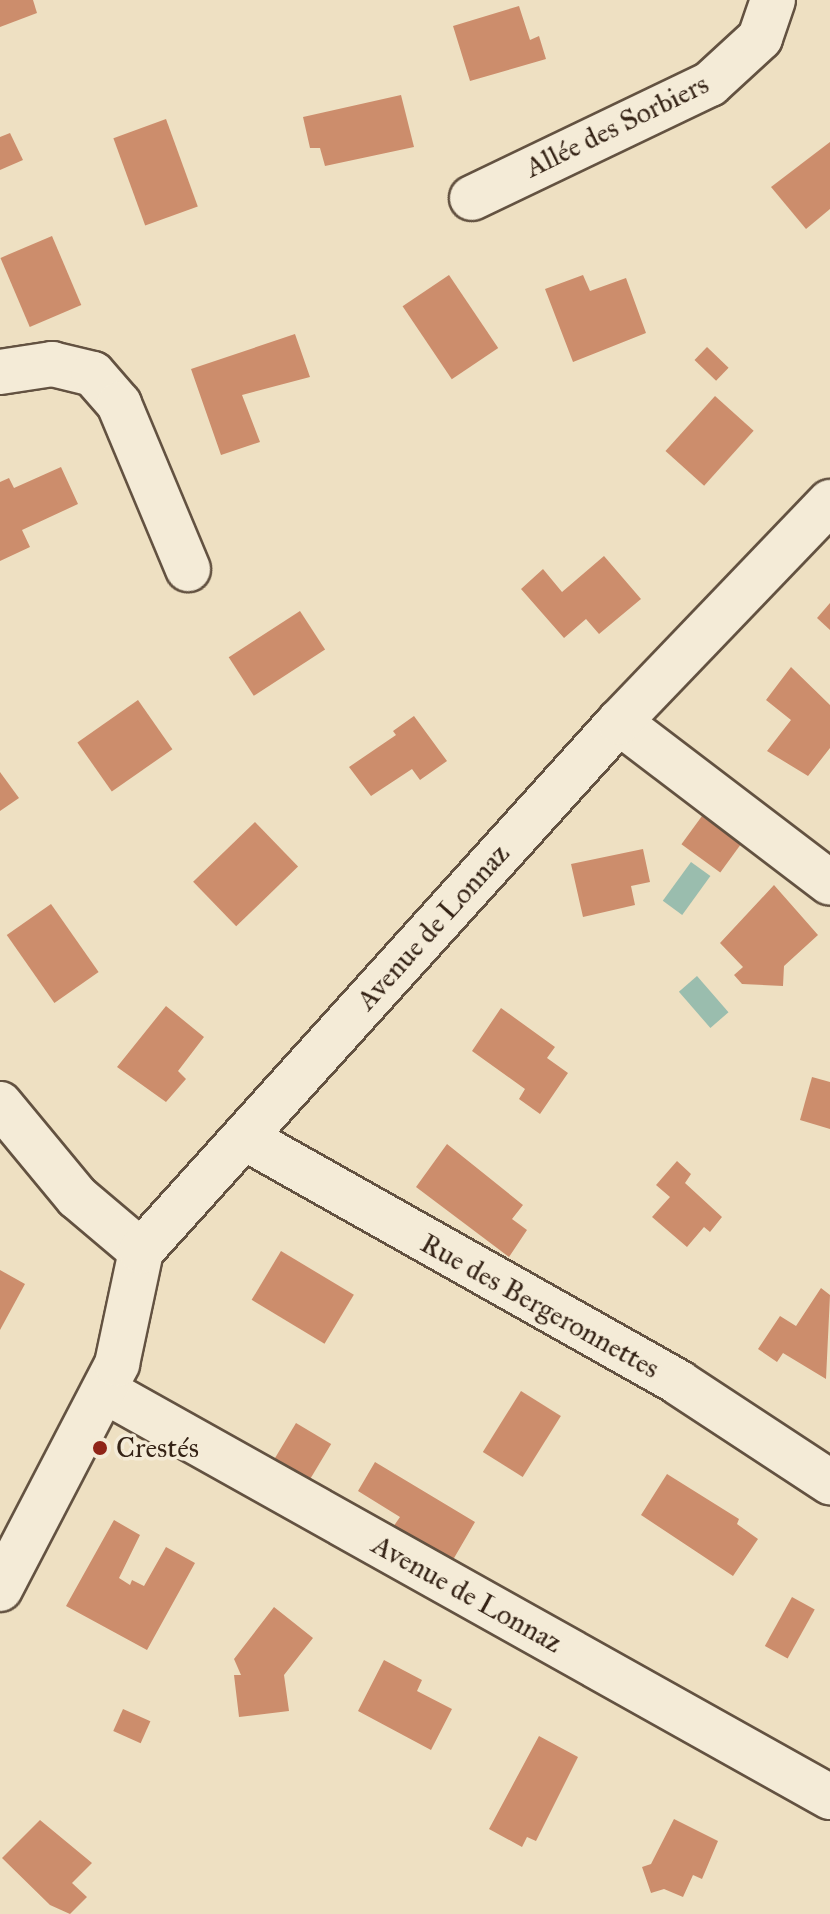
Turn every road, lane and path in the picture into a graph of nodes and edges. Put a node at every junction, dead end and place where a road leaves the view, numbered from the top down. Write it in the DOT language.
graph roads {
  1 [pos="773,0"];
  2 [pos="472,198"];
  3 [pos="0,372"];
  4 [pos="830,502"];
  5 [pos="188,569"];
  6 [pos="619,722"];
  7 [pos="830,883"];
  8 [pos="0,1104"];
  9 [pos="245,1138"];
  10 [pos="141,1251"];
  11 [pos="105,1391"];
  12 [pos="830,1482"];
  13 [pos="0,1589"];
  14 [pos="830,1797"];
  1 -- 2 [label="street, Allée des Sorbiers"];
  3 -- 5 [label="street"];
  4 -- 6 [label="street, Avenue de Lonnaz"];
  6 -- 7 [label="street"];
  6 -- 9 [label="street, Avenue de Lonnaz"];
  8 -- 10 [label="street"];
  9 -- 10 [label="street, Avenue de Lonnaz"];
  9 -- 12 [label="street, Rue des Bergeronnettes"];
  10 -- 11 [label="street"];
  11 -- 13 [label="street"];
  11 -- 14 [label="street, Avenue de Lonnaz"];
}
